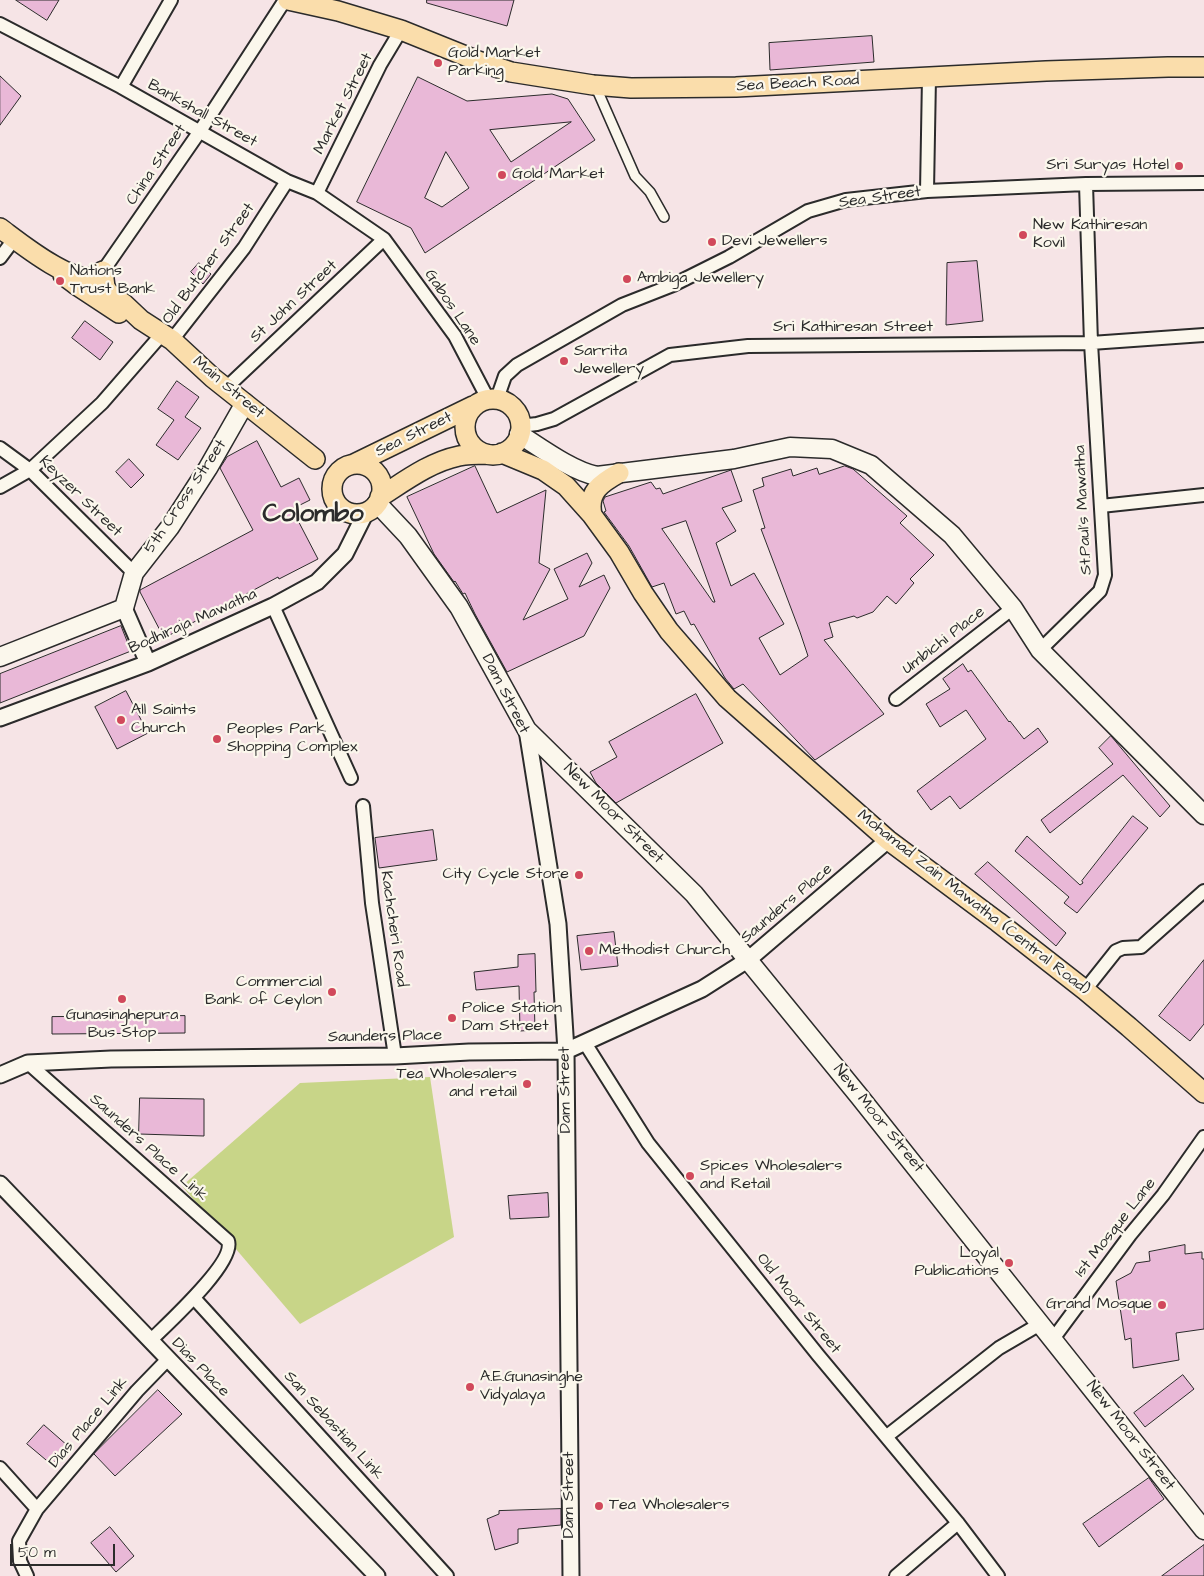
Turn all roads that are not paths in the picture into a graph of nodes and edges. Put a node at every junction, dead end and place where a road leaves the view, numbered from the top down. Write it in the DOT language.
graph roads {
  1 [pos="171,0"];
  2 [pos="287,0"];
  3 [pos="0,24"];
  4 [pos="400,30"];
  5 [pos="1204,67"];
  6 [pos="929,77"];
  7 [pos="595,85"];
  8 [pos="121,87"];
  9 [pos="200,131"];
  10 [pos="287,181"];
  11 [pos="1204,183"];
  12 [pos="1086,184"];
  13 [pos="927,191"];
  14 [pos="317,193"];
  15 [pos="664,217"];
  16 [pos="7,233"];
  17 [pos="384,239"];
  18 [pos="0,258"];
  19 [pos="57,268"];
  20 [pos="103,271"];
  21 [pos="141,320"];
  22 [pos="1204,334"];
  23 [pos="167,337"];
  24 [pos="1091,343"];
  25 [pos="226,388"];
  26 [pos="486,401"];
  27 [pos="246,403"];
  28 [pos="520,430"];
  29 [pos="0,448"];
  30 [pos="494,454"];
  31 [pos="30,470"];
  32 [pos="343,472"];
  33 [pos="619,473"];
  34 [pos="0,487"];
  35 [pos="1204,495"];
  36 [pos="375,504"];
  37 [pos="1101,506"];
  38 [pos="592,515"];
  39 [pos="134,573"];
  40 [pos="273,606"];
  41 [pos="124,608"];
  42 [pos="1012,608"];
  43 [pos="1040,650"];
  44 [pos="0,657"];
  45 [pos="148,663"];
  46 [pos="896,699"];
  47 [pos="0,718"];
  48 [pos="528,730"];
  49 [pos="351,778"];
  50 [pos="363,806"];
  51 [pos="1202,810"];
  52 [pos="888,840"];
  53 [pos="1204,891"];
  54 [pos="749,959"];
  55 [pos="1085,990"];
  56 [pos="585,1043"];
  57 [pos="566,1050"];
  58 [pos="395,1056"];
  59 [pos="28,1063"];
  60 [pos="0,1075"];
  61 [pos="1204,1093"];
  62 [pos="1204,1137"];
  63 [pos="0,1184"];
  64 [pos="194,1298"];
  65 [pos="1040,1324"];
  66 [pos="1052,1339"];
  67 [pos="150,1341"];
  68 [pos="168,1359"];
  69 [pos="887,1436"];
  70 [pos="0,1468"];
  71 [pos="37,1509"];
  72 [pos="958,1523"];
  73 [pos="1204,1530"];
  74 [pos="27,1576"];
  75 [pos="376,1576"];
  76 [pos="447,1576"];
  77 [pos="571,1576"];
  78 [pos="896,1576"];
  79 [pos="998,1576"];
  1 -- 8 [label="street"];
  2 -- 4 [label="main road, Sea Beach Road"];
  2 -- 9 [label="street, China Street"];
  3 -- 8 [label="street, Bankshall Street"];
  4 -- 7 [label="main road, Sea Beach Road"];
  4 -- 14 [label="street, Market Street"];
  5 -- 6 [label="main road, Sea Beach Road"];
  6 -- 7 [label="main road, Sea Beach Road"];
  6 -- 13 [label="street"];
  7 -- 15 [label="street"];
  8 -- 9 [label="street, Bankshall Street"];
  9 -- 10 [label="street, Bankshall Street"];
  9 -- 20 [label="street, China Street"];
  10 -- 14 [label="street, Bankshall Street"];
  10 -- 23 [label="street, Old Butcher Street"];
  11 -- 12 [label="street, Sea Street"];
  12 -- 13 [label="street, Sea Street"];
  12 -- 24 [label="street, St.Paul's Mawatha"];
  13 -- 26 [label="street, Sea Street"];
  14 -- 17 [label="street, Bankshall Street"];
  16 -- 18 [label="street"];
  16 -- 19 [label="main road, Main Street"];
  17 -- 25 [label="street, St John Street"];
  17 -- 26 [label="street, Gabos Lane"];
  19 -- 20 [label="main road, Main Street"];
  19 -- 21 [label="main road, Main Street"];
  20 -- 21 [label="main road, Main Street"];
  21 -- 23 [label="main road, Main Street"];
  22 -- 24 [label="street, Sri Kathiresan Street"];
  23 -- 25 [label="main road, Main Street"];
  23 -- 31 [label="street, Old Butcher Street"];
  24 -- 28 [label="street, Sri Kathiresan Street"];
  24 -- 37 [label="street, St.Paul's Mawatha"];
  25 -- 27 [label="main road, Main Street"];
  26 -- 28 [label="main road"];
  26 -- 30 [label="main road"];
  26 -- 32 [label="main road, Sea Street"];
  27 -- 32 [label="main road, Main Street"];
  27 -- 39 [label="main road, 5th Cross Street"];
  28 -- 30 [label="main road"];
  28 -- 33 [label="main road"];
  29 -- 31 [label="street, Keyzer Street"];
  30 -- 36 [label="main road"];
  30 -- 38 [label="main road, Mohamad Zain Mawatha (Central Road)"];
  31 -- 34 [label="street, Old Butcher Street"];
  31 -- 39 [label="street, Keyzer Street"];
  32 -- 36 [label="main road"];
  32 -- 36 [label="main road"];
  33 -- 38 [label="main road"];
  33 -- 42 [label="main road"];
  35 -- 37 [label="street"];
  36 -- 40 [label="street, Bodhiraja Mawatha"];
  36 -- 48 [label="main road, Dam Street"];
  37 -- 43 [label="street, St.Paul's Mawatha"];
  38 -- 52 [label="main road, Mohamad Zain Mawatha (Central Road)"];
  39 -- 41 [label="main road, 5th Cross Street"];
  40 -- 45 [label="street, Bodhiraja Mawatha"];
  40 -- 49 [label="street"];
  41 -- 44 [label="main road"];
  41 -- 45 [label="street"];
  42 -- 43 [label="main road"];
  42 -- 46 [label="street, Umbichi Place"];
  43 -- 51 [label="main road"];
  45 -- 47 [label="street, Bodhiraja Mawatha"];
  48 -- 54 [label="main road, New Moor Street"];
  48 -- 57 [label="street, Dam Street"];
  50 -- 58 [label="street, Kachcheri Road"];
  52 -- 54 [label="street, Saunders Place"];
  52 -- 55 [label="main road, Mohamad Zain Mawatha (Central Road)"];
  53 -- 55 [label="street"];
  54 -- 56 [label="street, Saunders Place"];
  54 -- 65 [label="main road, New Moor Street"];
  55 -- 61 [label="main road, Mohamad Zain Mawatha (Central Road)"];
  56 -- 57 [label="street, Saunders Place"];
  56 -- 69 [label="street, Old Moor Street"];
  57 -- 58 [label="street, Saunders Place"];
  57 -- 77 [label="street, Dam Street"];
  58 -- 59 [label="street, Saunders Place"];
  59 -- 60 [label="street, Saunders Place"];
  59 -- 64 [label="street, Saunders Place Link"];
  62 -- 66 [label="street, 1st Mosque Lane"];
  63 -- 67 [label="street, Dias Place"];
  64 -- 67 [label="street"];
  64 -- 76 [label="street, San Sebastian Link"];
  65 -- 66 [label="main road, New Moor Street"];
  65 -- 69 [label="street"];
  66 -- 73 [label="main road, New Moor Street"];
  67 -- 68 [label="street, Dias Place"];
  68 -- 71 [label="street, Dias Place Link"];
  68 -- 75 [label="street, Dias Place"];
  69 -- 72 [label="street, Old Moor Street"];
  70 -- 71 [label="street"];
  71 -- 74 [label="street"];
  72 -- 78 [label="street"];
  72 -- 79 [label="street, Old Moor Street"];
}
